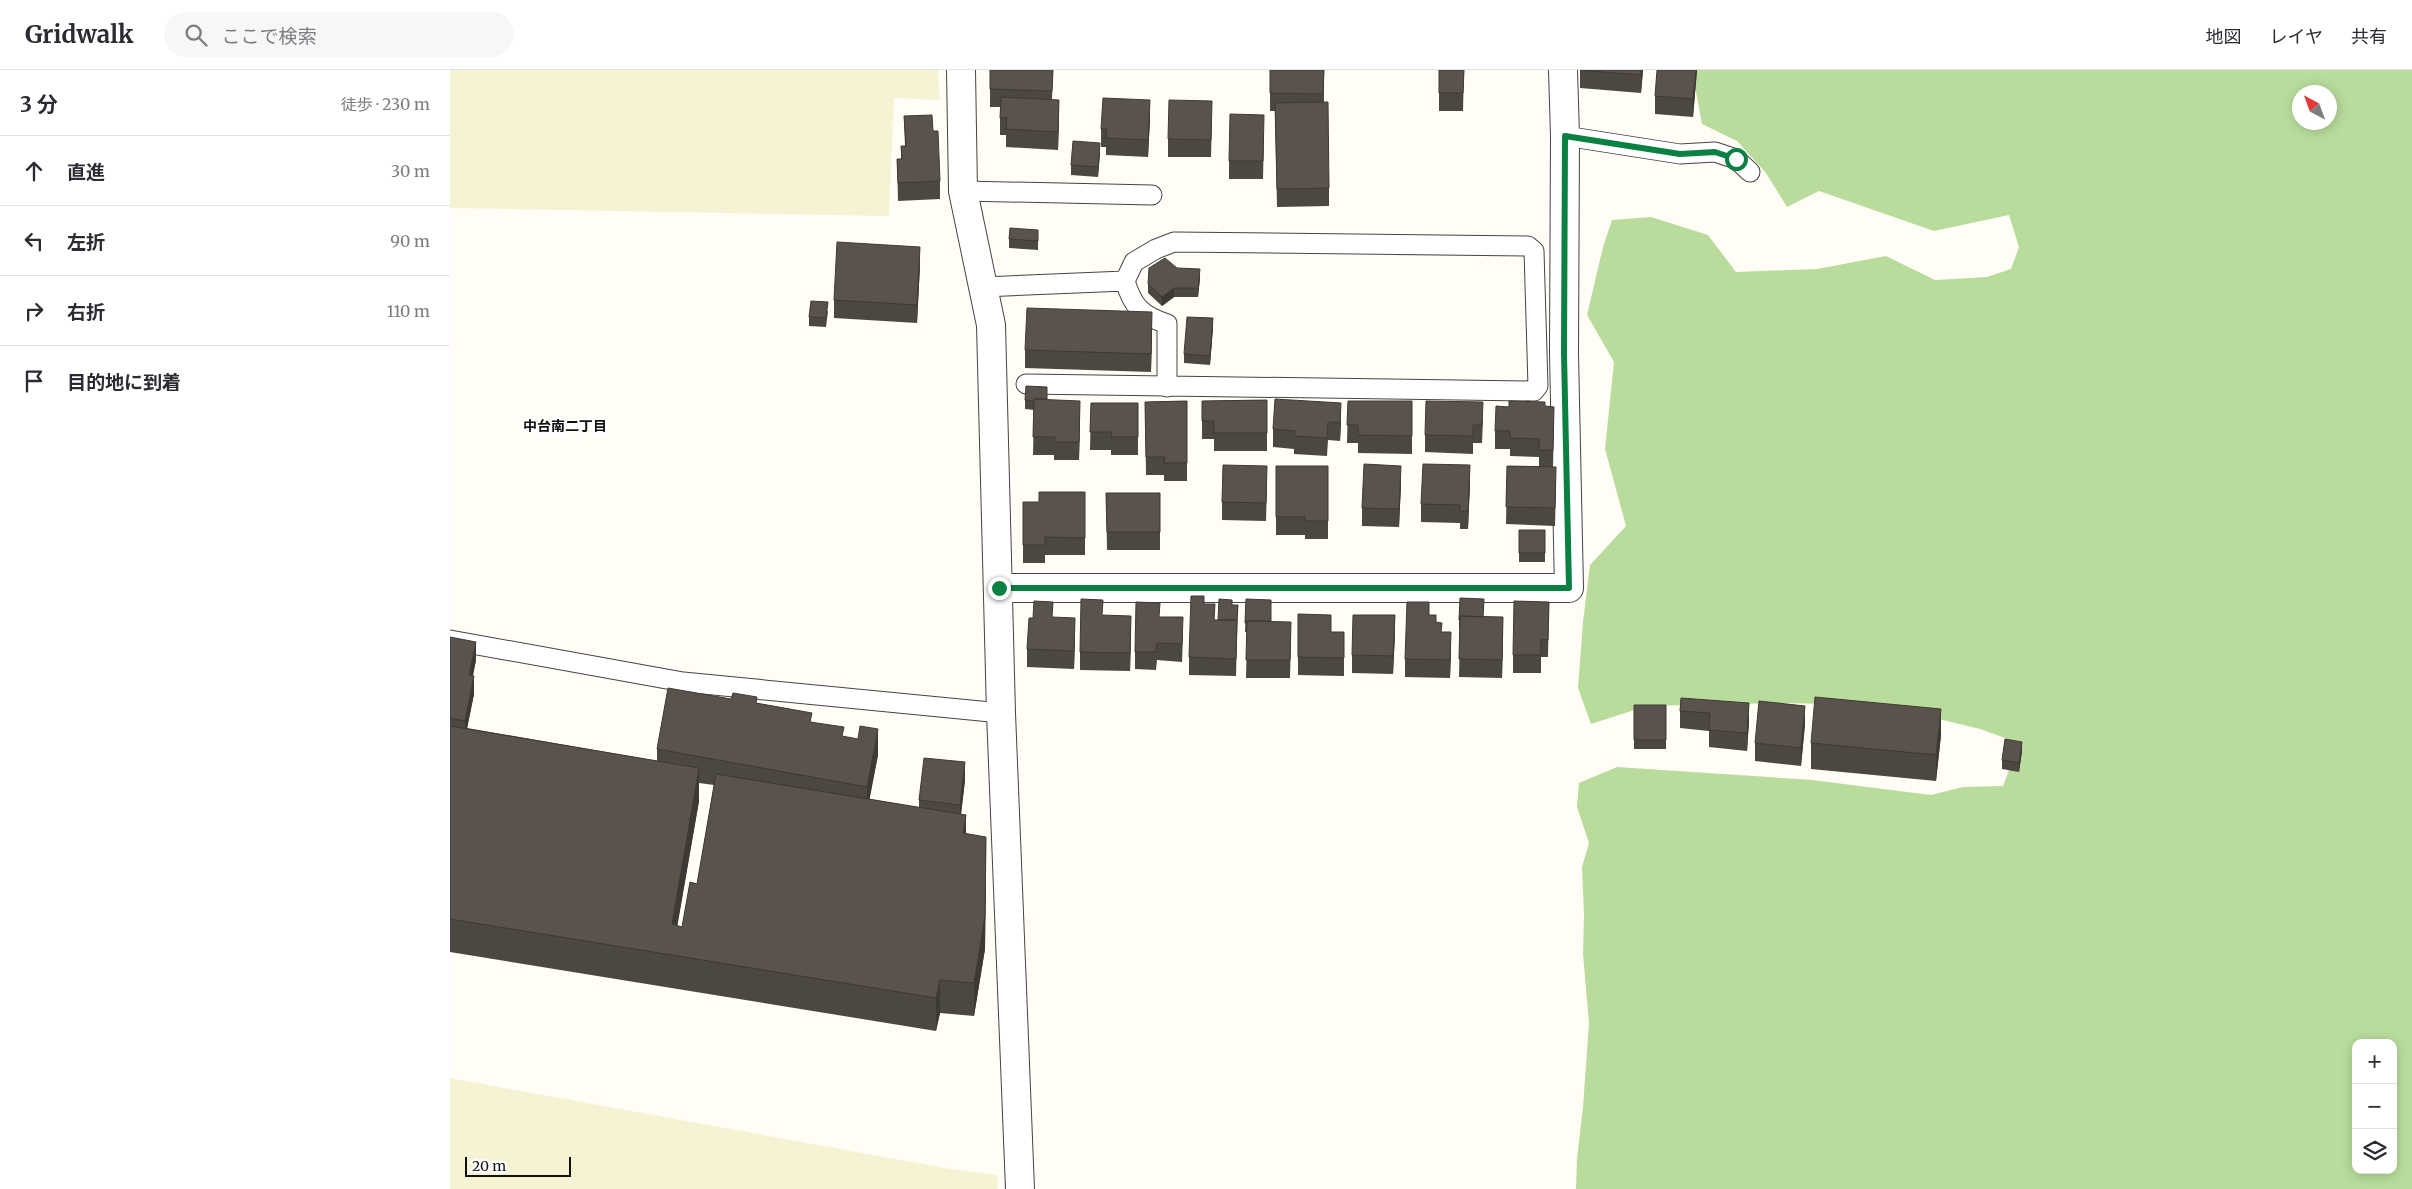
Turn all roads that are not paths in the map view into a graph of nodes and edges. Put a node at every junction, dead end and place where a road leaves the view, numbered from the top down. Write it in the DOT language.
graph roads {
  1 [pos="961,70"];
  2 [pos="1563,70"];
  3 [pos="1565,136"];
  4 [pos="1750,172"];
  5 [pos="963,191"];
  6 [pos="1152,195"];
  7 [pos="1125,281"];
  8 [pos="983,287"];
  9 [pos="1026,384"];
  10 [pos="1167,386"];
  11 [pos="999,588"];
  12 [pos="450,640"];
  13 [pos="1001,713"];
  14 [pos="1020,1189"];
  1 -- 5 [label="street"];
  2 -- 3 [label="street"];
  3 -- 4 [label="lane"];
  3 -- 11 [label="street"];
  5 -- 6 [label="lane"];
  5 -- 8 [label="street"];
  7 -- 8 [label="lane"];
  7 -- 10 [label="lane"];
  7 -- 10 [label="lane"];
  8 -- 11 [label="street"];
  9 -- 10 [label="lane"];
  11 -- 13 [label="street"];
  12 -- 13 [label="lane"];
  13 -- 14 [label="street"];
}
